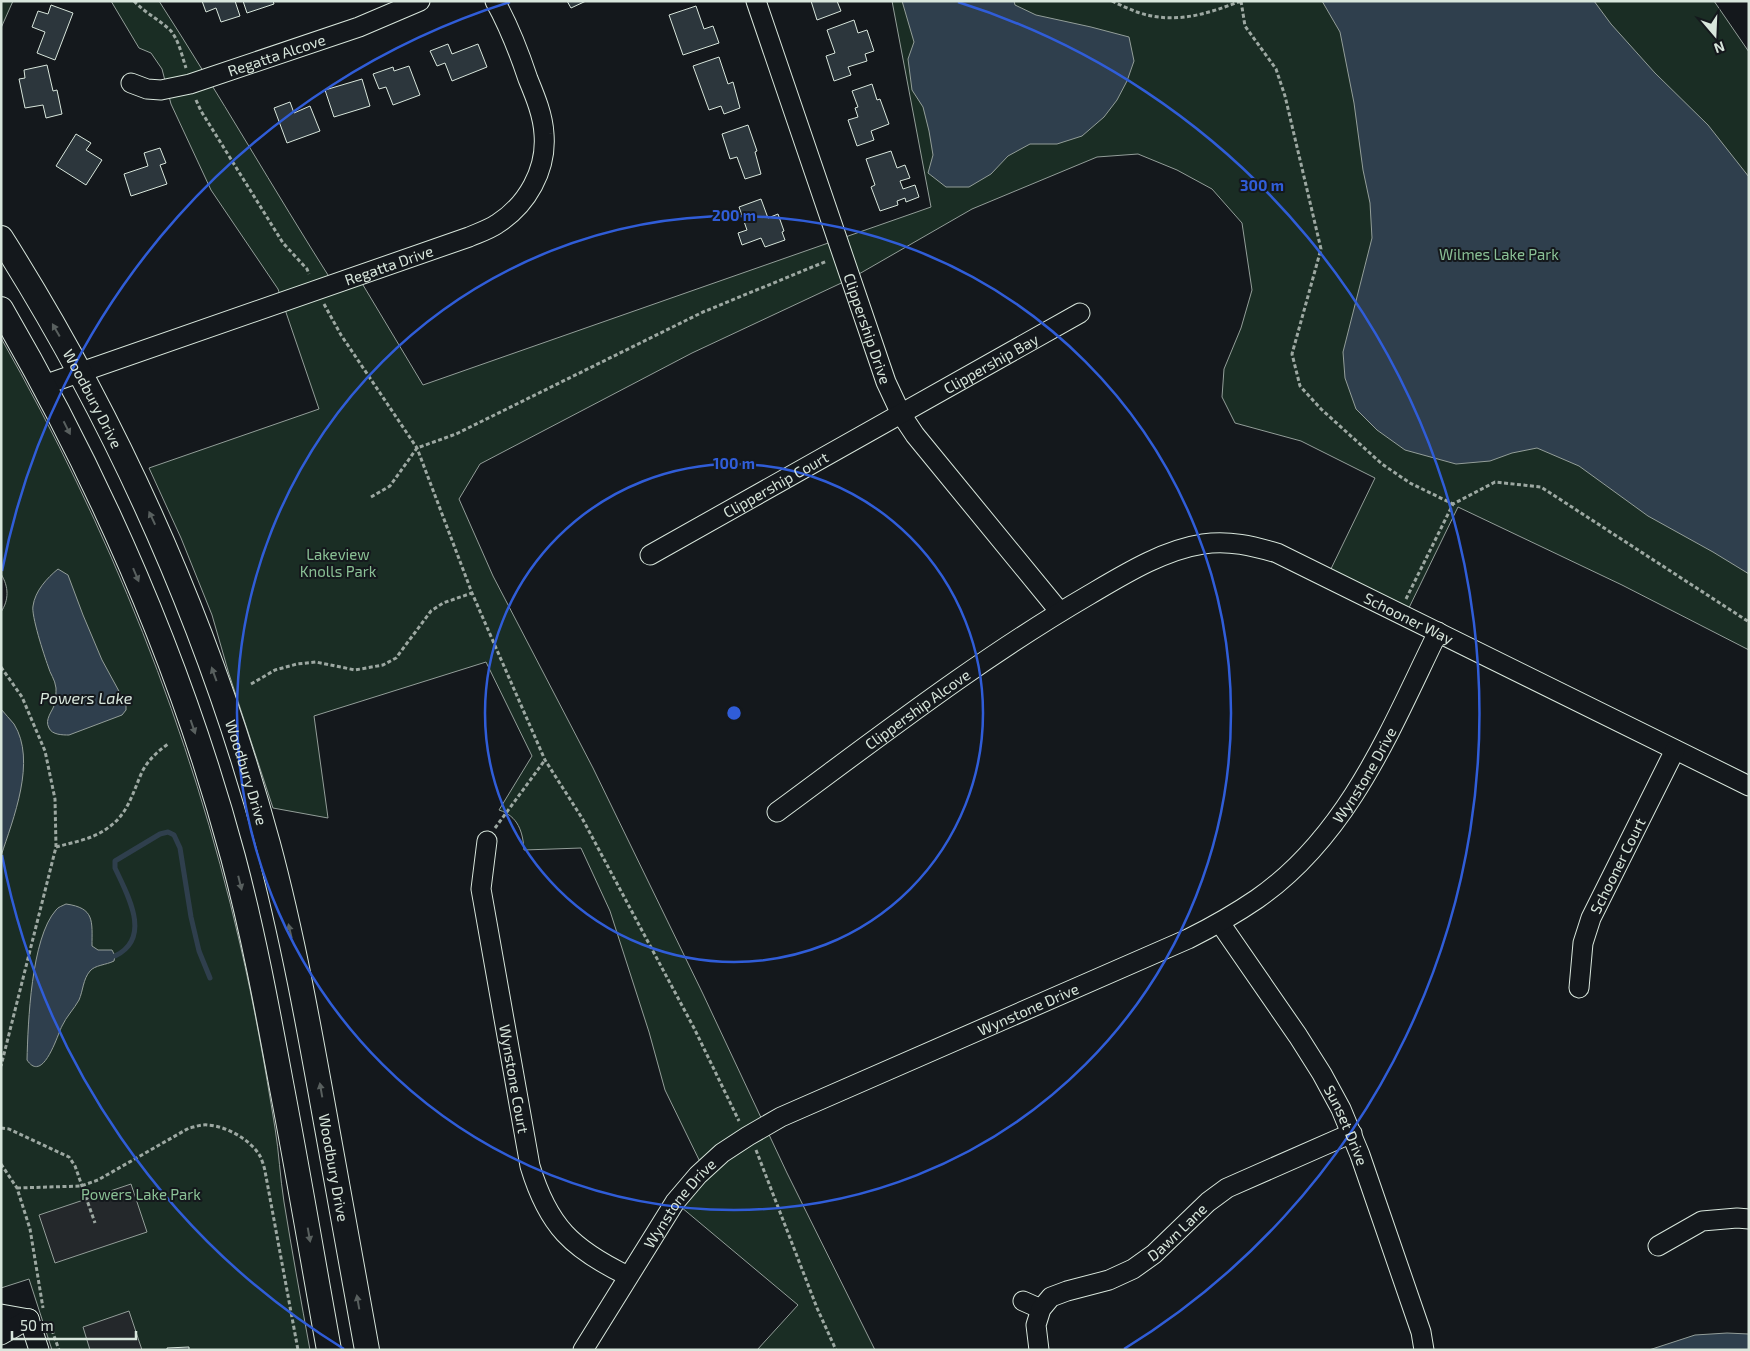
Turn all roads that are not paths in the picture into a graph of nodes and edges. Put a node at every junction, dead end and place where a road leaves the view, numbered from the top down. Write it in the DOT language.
graph roads {
  1 [pos="420,1"];
  2 [pos="495,1"];
  3 [pos="756,1"];
  4 [pos="131,83"];
  5 [pos="1,238"];
  6 [pos="1,309"];
  7 [pos="1080,313"];
  8 [pos="80,373"];
  9 [pos="44,385"];
  10 [pos="901,414"];
  11 [pos="650,555"];
  12 [pos="1060,612"];
  13 [pos="1438,632"];
  14 [pos="1675,750"];
  15 [pos="1749,786"];
  16 [pos="777,812"];
  17 [pos="486,841"];
  18 [pos="1220,923"];
  19 [pos="1579,988"];
  20 [pos="1352,1133"];
  21 [pos="1749,1219"];
  22 [pos="1658,1246"];
  23 [pos="628,1276"];
  24 [pos="1023,1301"];
  25 [pos="1041,1309"];
  26 [pos="1,1314"];
  27 [pos="29,1319"];
  28 [pos="1,1335"];
  29 [pos="39,1350"];
  30 [pos="329,1350"];
  31 [pos="367,1350"];
  32 [pos="583,1350"];
  33 [pos="1039,1350"];
  34 [pos="1424,1350"];
  1 -- 4 [label="street, Regatta Alcove"];
  2 -- 8 [label="street, Regatta Drive"];
  3 -- 10 [label="street, Clippership Drive"];
  8 -- 5 [label="main road, Woodbury Drive, one-way"];
  6 -- 9 [label="main road"];
  7 -- 10 [label="street, Clippership Bay"];
  8 -- 9 [label="street, Regatta Drive"];
  31 -- 8 [label="main road, Woodbury Drive, one-way"];
  9 -- 30 [label="main road, one-way"];
  10 -- 11 [label="street, Clippership Court"];
  10 -- 12 [label="street, Clippership Drive"];
  12 -- 13 [label="street, Schooner Way"];
  12 -- 16 [label="street, Clippership Alcove"];
  13 -- 14 [label="street, Schooner Way"];
  13 -- 18 [label="street, Wynstone Drive"];
  14 -- 15 [label="street, Schooner Way"];
  14 -- 19 [label="street, Schooner Court"];
  17 -- 23 [label="street, Wynstone Court"];
  18 -- 20 [label="street, Sunset Drive"];
  18 -- 23 [label="street, Wynstone Drive"];
  20 -- 25 [label="street, Dawn Lane"];
  20 -- 34 [label="street, Sunset Drive"];
  21 -- 22 [label="street"];
  23 -- 32 [label="street, Wynstone Drive"];
  24 -- 25 [label="street"];
  25 -- 33 [label="street"];
  26 -- 27 [label="street"];
  27 -- 28 [label="street"];
  27 -- 29 [label="street"];
}
